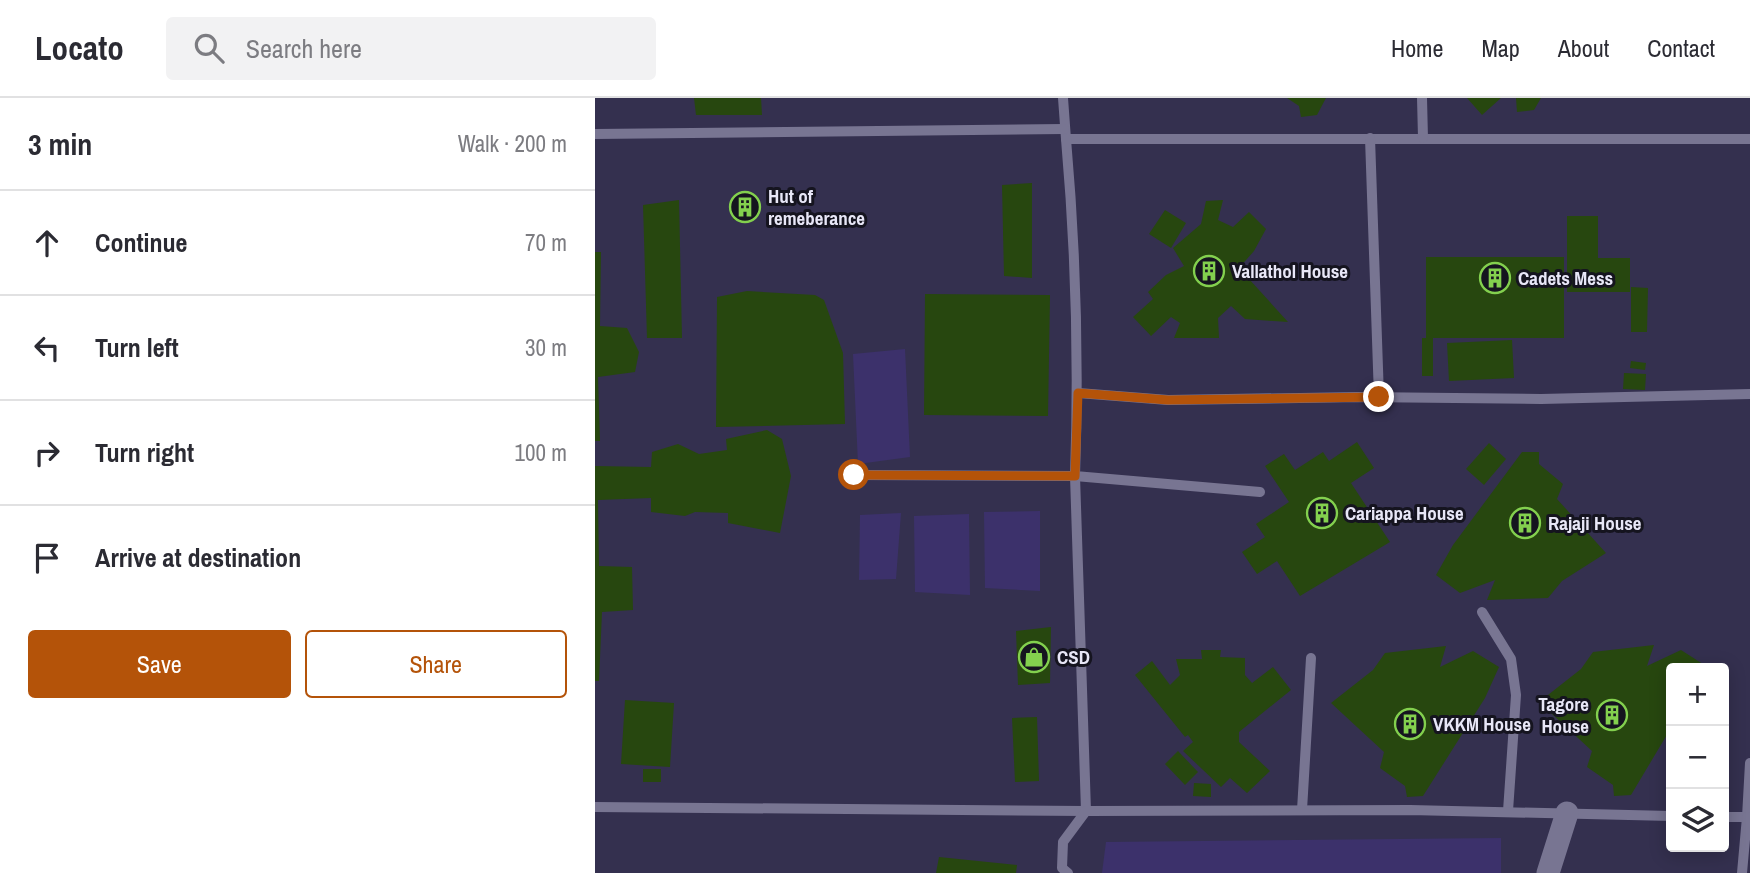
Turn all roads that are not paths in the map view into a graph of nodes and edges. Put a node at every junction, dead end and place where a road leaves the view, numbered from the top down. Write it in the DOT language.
graph roads {
  1 [pos="1063,98"];
  2 [pos="1422,98"];
  3 [pos="595,134"];
  4 [pos="1065,134"];
  5 [pos="1370,138"];
  6 [pos="1423,138"];
  7 [pos="1750,139"];
  8 [pos="1078,393"];
  9 [pos="1750,394"];
  10 [pos="1379,397"];
  11 [pos="854,475"];
  12 [pos="1075,476"];
  13 [pos="1260,492"];
  14 [pos="1482,612"];
  15 [pos="1311,658"];
  16 [pos="1750,763"];
  17 [pos="595,807"];
  18 [pos="1303,810"];
  19 [pos="1086,811"];
  20 [pos="1508,811"];
  21 [pos="1567,813"];
  22 [pos="1666,816"];
  23 [pos="1729,817"];
  24 [pos="1747,817"];
  25 [pos="1068,873"];
  26 [pos="1548,873"];
  27 [pos="1742,873"];
  1 -- 4 [label="lane"];
  2 -- 6 [label="lane"];
  3 -- 4 [label="lane"];
  4 -- 5 [label="lane"];
  4 -- 8 [label="lane"];
  5 -- 6 [label="lane"];
  5 -- 10 [label="lane"];
  6 -- 7 [label="lane"];
  8 -- 10 [label="lane"];
  8 -- 12 [label="lane"];
  9 -- 10 [label="lane"];
  11 -- 12 [label="lane"];
  12 -- 13 [label="lane"];
  12 -- 19 [label="lane"];
  14 -- 20 [label="lane"];
  15 -- 18 [label="lane"];
  16 -- 24 [label="lane"];
  17 -- 19 [label="lane"];
  18 -- 19 [label="lane"];
  18 -- 20 [label="lane"];
  19 -- 25 [label="lane"];
  20 -- 21 [label="lane"];
  21 -- 22 [label="lane"];
  21 -- 26 [label="street"];
  23 -- 24 [label="lane"];
  24 -- 27 [label="lane"];
}
